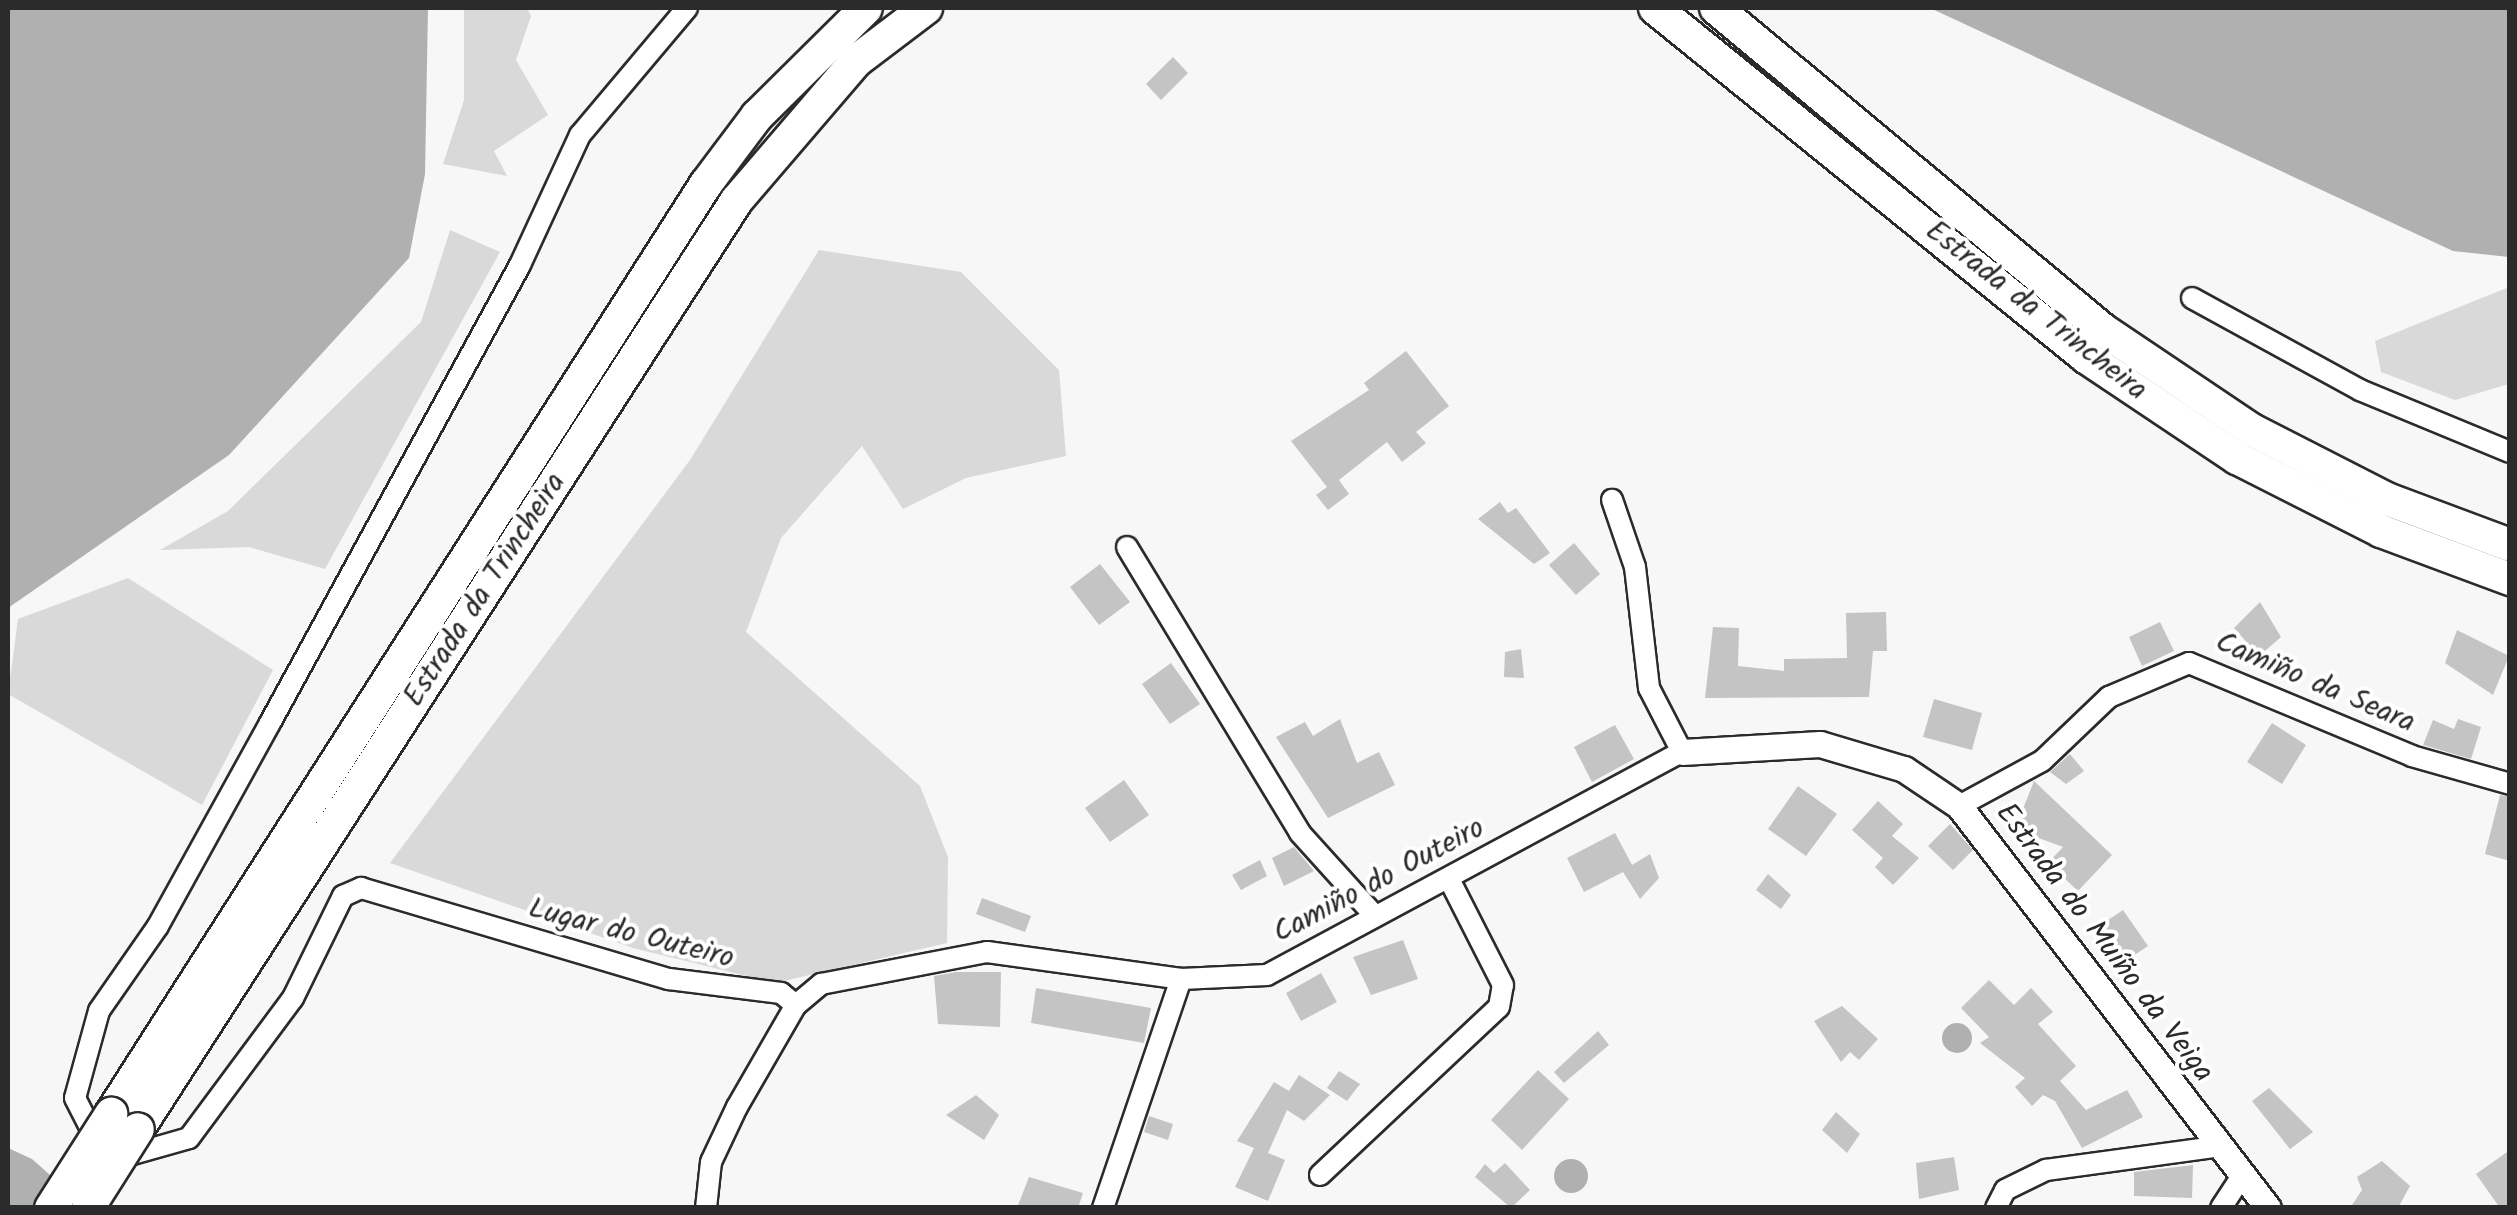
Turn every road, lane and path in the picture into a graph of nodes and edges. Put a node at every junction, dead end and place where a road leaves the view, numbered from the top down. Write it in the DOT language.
graph roads {
  1 [pos="687,8"];
  2 [pos="866,8"];
  3 [pos="926,8"];
  4 [pos="1655,8"];
  5 [pos="1716,8"];
  6 [pos="2192,298"];
  7 [pos="2510,452"];
  8 [pos="1612,500"];
  9 [pos="2510,545"];
  10 [pos="1127,547"];
  11 [pos="2510,579"];
  12 [pos="1682,752"];
  13 [pos="2510,784"];
  14 [pos="1958,806"];
  15 [pos="1449,879"];
  16 [pos="1375,916"];
  17 [pos="1181,978"];
  18 [pos="796,1005"];
  19 [pos="124,1121"];
  20 [pos="2215,1147"];
  21 [pos="1320,1175"];
  22 [pos="2239,1180"];
  23 [pos="51,1208"];
  24 [pos="88,1208"];
  25 [pos="706,1208"];
  26 [pos="1104,1208"];
  27 [pos="1996,1208"];
  28 [pos="2221,1208"];
  29 [pos="2268,1208"];
  1 -- 18 [label="street, Lugar do Outeiro"];
  2 -- 19 [label="highway, Estrada da Trincheira"];
  3 -- 19 [label="highway, Estrada da Trincheira"];
  4 -- 11 [label="highway, Estrada da Trincheira"];
  5 -- 9 [label="highway, Estrada da Trincheira"];
  6 -- 7 [label="street"];
  8 -- 12 [label="street"];
  10 -- 16 [label="street"];
  12 -- 14 [label="street, Estrada do Muíño da Veiga"];
  12 -- 15 [label="street, Camiño do Outeiro"];
  13 -- 14 [label="street, Camiño da Seara"];
  14 -- 20 [label="street, Estrada do Muíño da Veiga"];
  15 -- 16 [label="street, Camiño do Outeiro"];
  15 -- 21 [label="street"];
  16 -- 17 [label="street, Camiño do Outeiro"];
  17 -- 18 [label="street, Camiño do Outeiro"];
  17 -- 26 [label="street"];
  18 -- 25 [label="street"];
  19 -- 23 [label="highway, Estrada da Trincheira, bridge"];
  19 -- 24 [label="highway, Estrada da Trincheira, bridge"];
  20 -- 22 [label="street, Estrada do Muíño da Veiga"];
  20 -- 27 [label="street"];
  22 -- 28 [label="street"];
  22 -- 29 [label="street, Estrada do Muíño da Veiga"];
}
